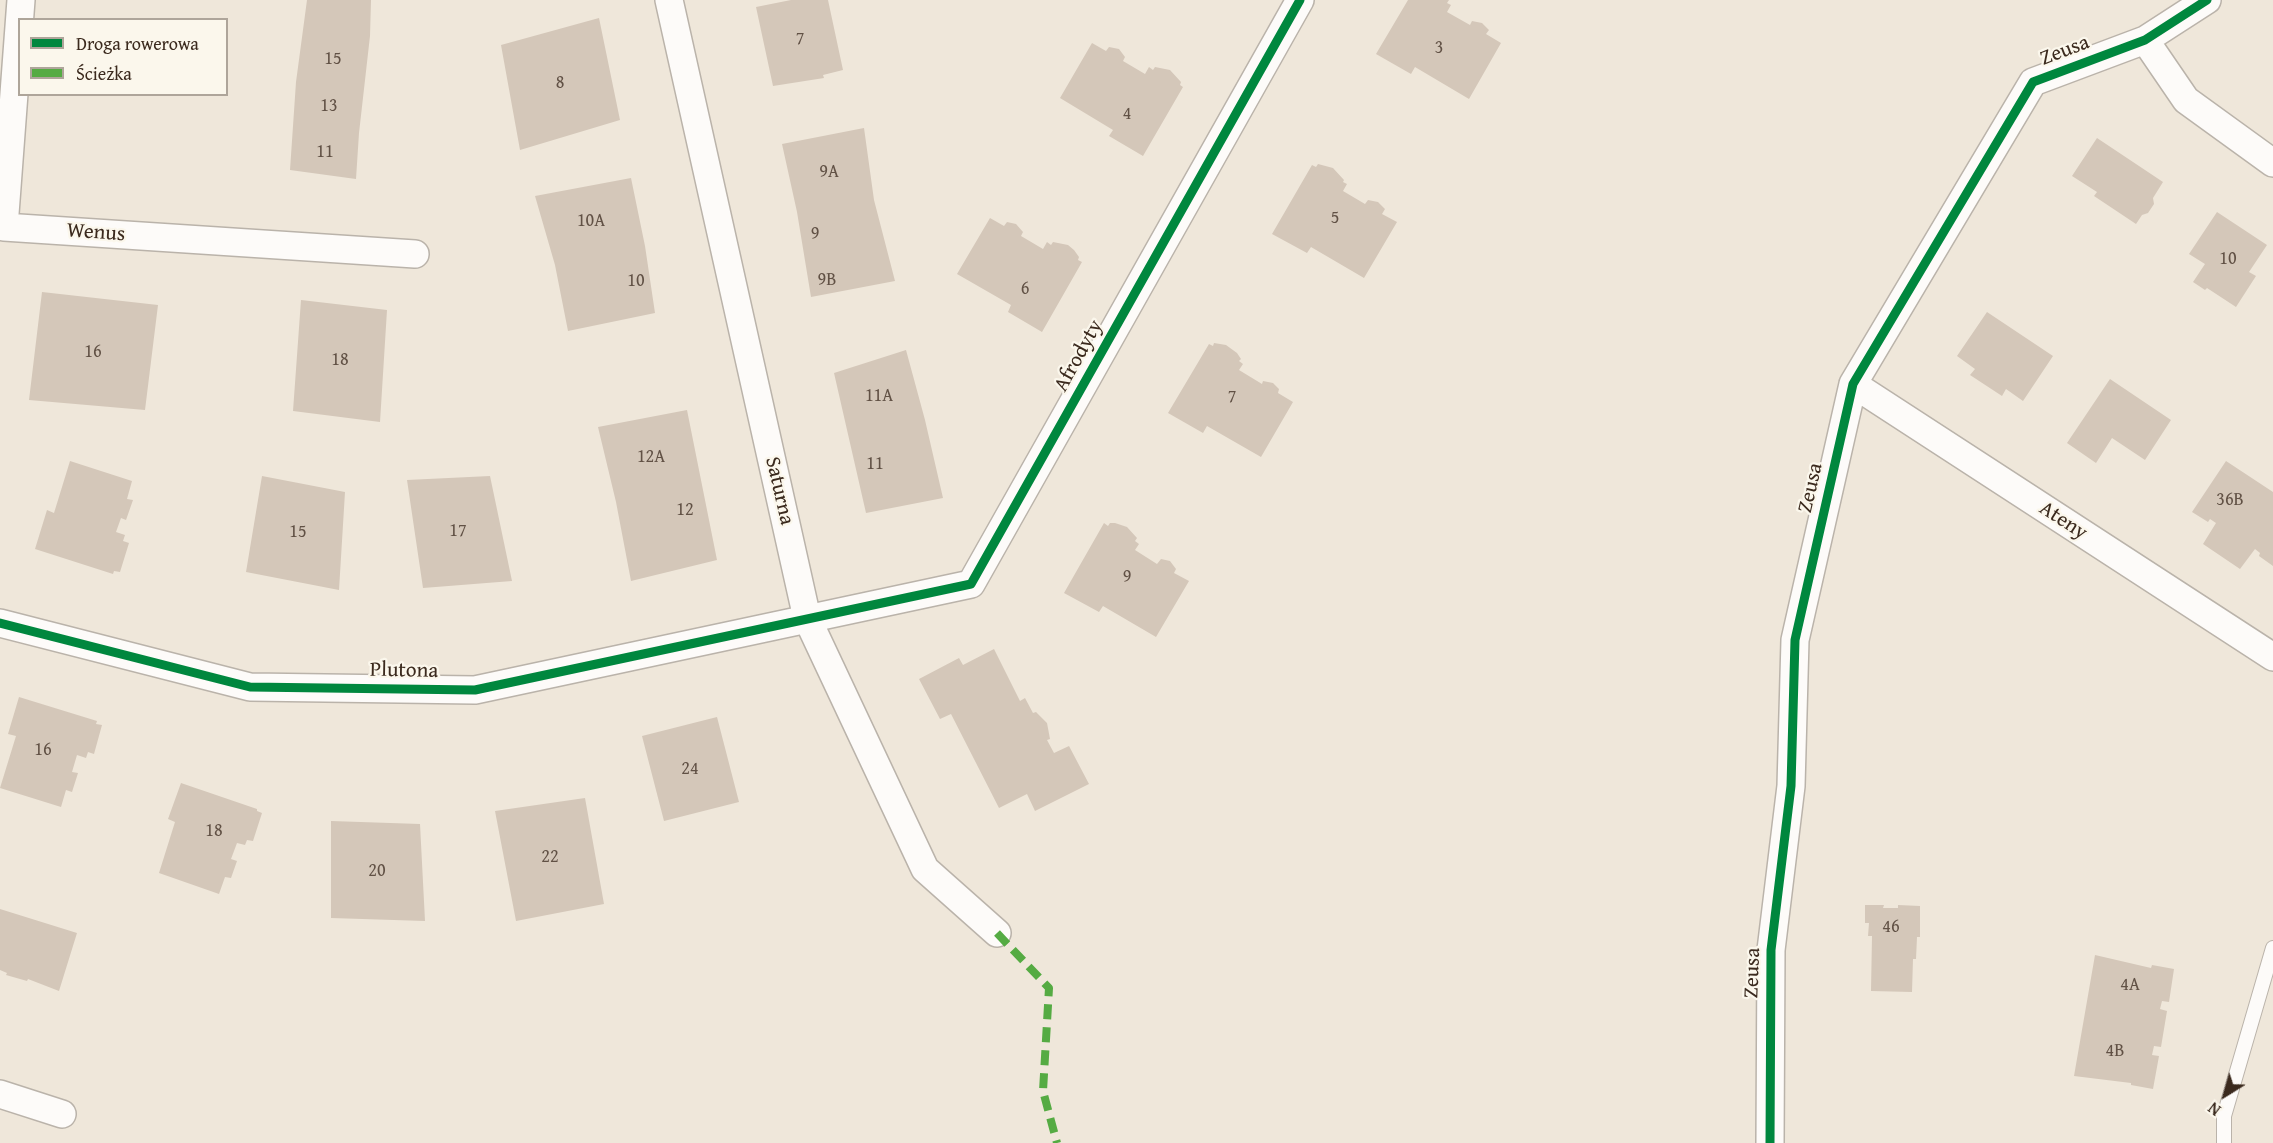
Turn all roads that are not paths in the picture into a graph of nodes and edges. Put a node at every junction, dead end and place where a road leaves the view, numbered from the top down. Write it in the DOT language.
graph roads {
  1 [pos="21,0"];
  2 [pos="669,0"];
  3 [pos="1300,0"];
  4 [pos="2207,0"];
  5 [pos="20,18"];
  6 [pos="18,40"];
  7 [pos="2145,40"];
  8 [pos="2273,163"];
  9 [pos="415,254"];
  10 [pos="1853,384"];
  11 [pos="807,618"];
  12 [pos="0,622"];
  13 [pos="2273,657"];
  14 [pos="997,933"];
  15 [pos="2273,948"];
  16 [pos="0,1094"];
  17 [pos="62,1114"];
  18 [pos="1770,1143"];
  19 [pos="2224,1143"];
  1 -- 5 [label="street, Wenus"];
  2 -- 11 [label="street, Saturna"];
  3 -- 11 [label="street, Afrodyty"];
  4 -- 7 [label="street, Zeusa"];
  6 -- 9 [label="street, Wenus"];
  7 -- 8 [label="street"];
  7 -- 10 [label="street, Zeusa"];
  10 -- 13 [label="street, Ateny"];
  10 -- 18 [label="street, Zeusa"];
  11 -- 12 [label="street, Plutona"];
  11 -- 14 [label="street, Saturna"];
  15 -- 19 [label="lane"];
  16 -- 17 [label="street"];
}
